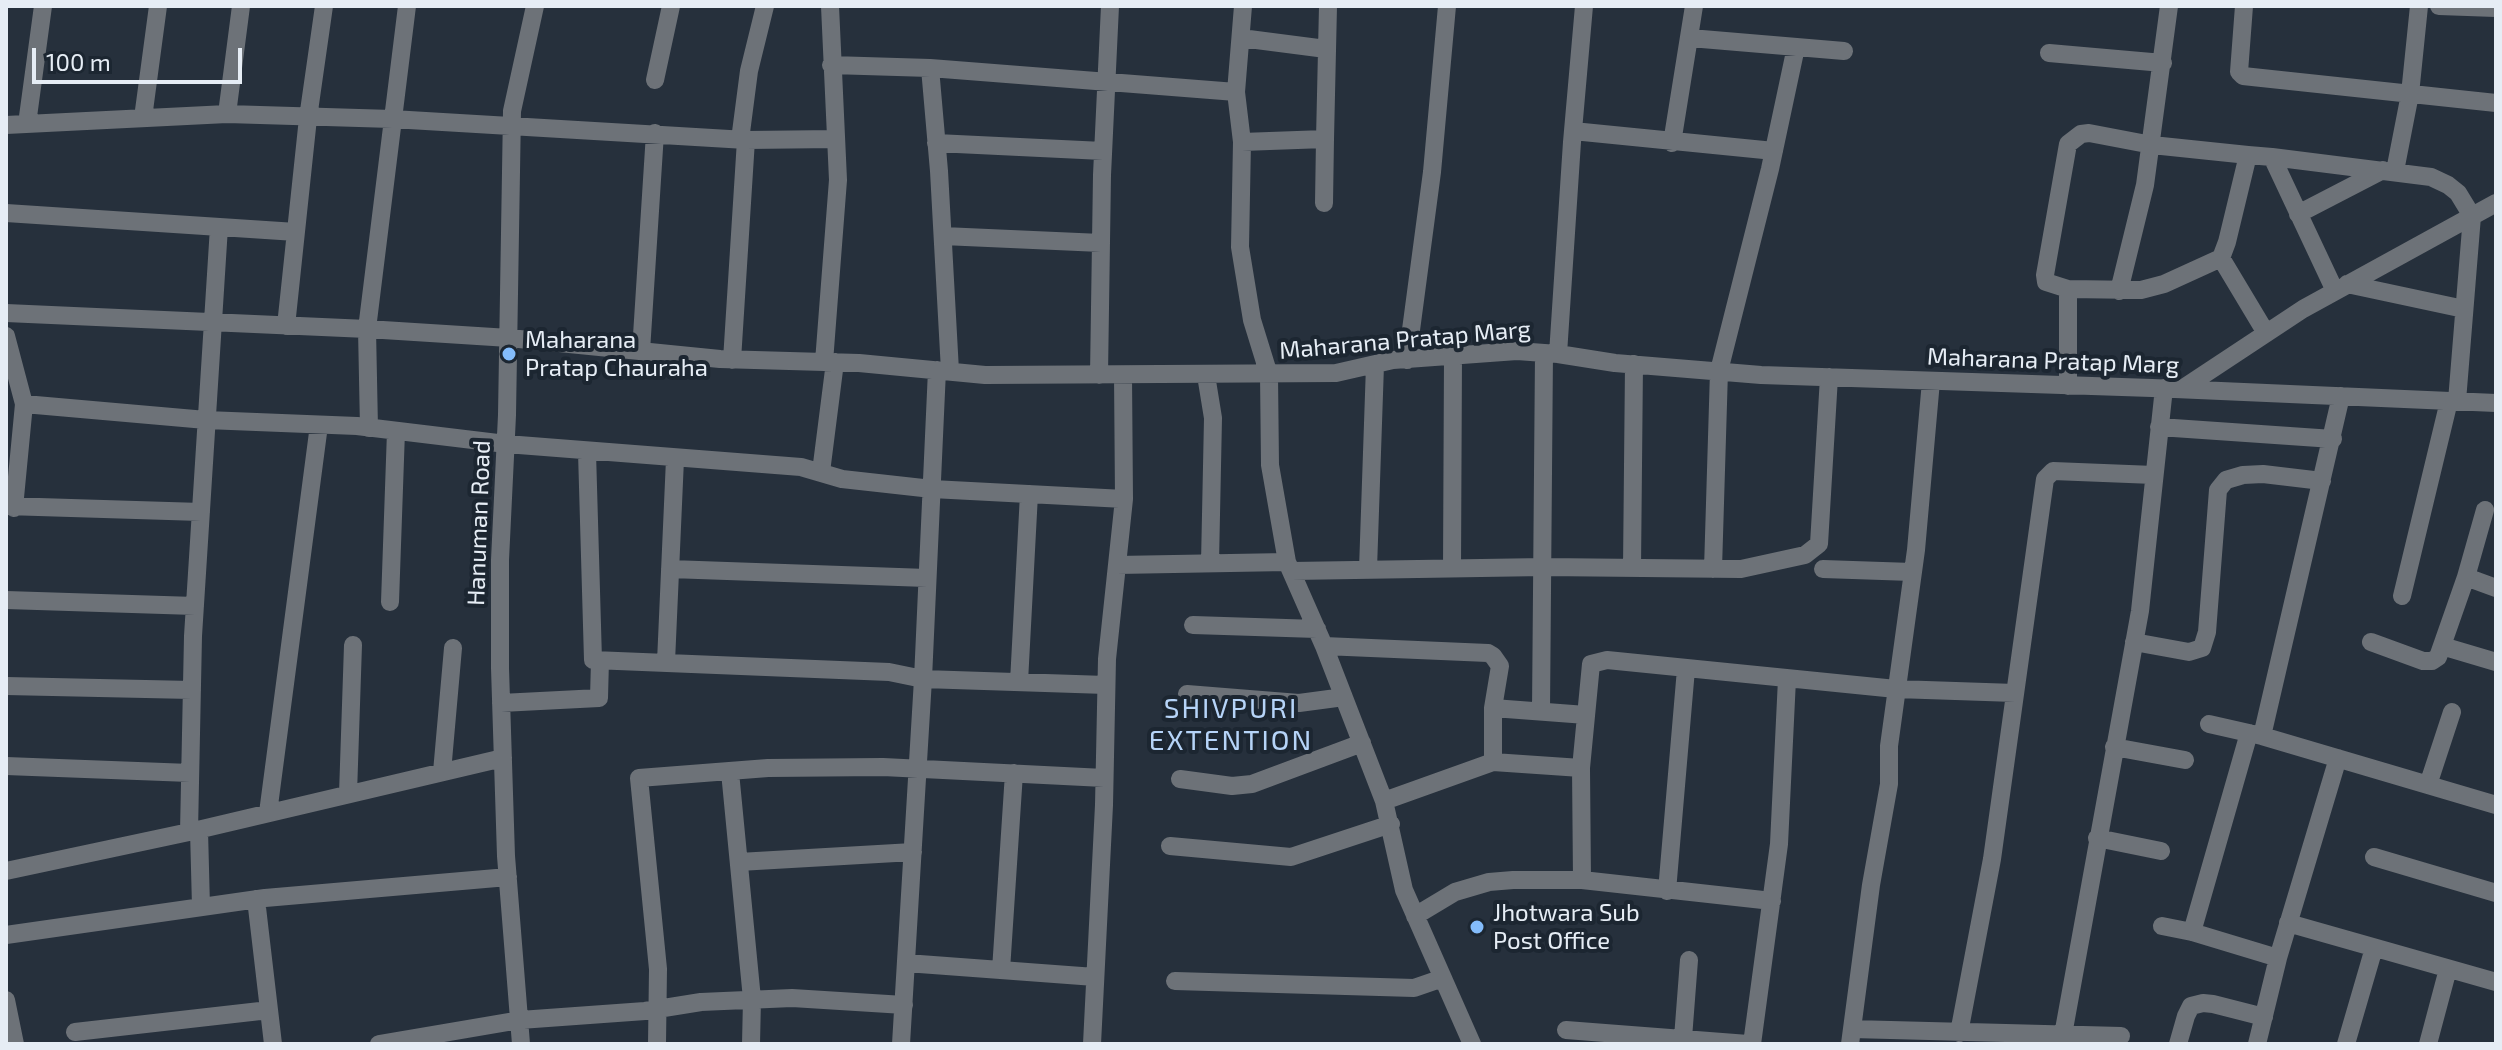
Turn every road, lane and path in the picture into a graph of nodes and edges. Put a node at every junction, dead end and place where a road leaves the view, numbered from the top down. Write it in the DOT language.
graph roads {
  1 [pos="43,6"];
  2 [pos="158,6"];
  3 [pos="241,6"];
  4 [pos="324,6"];
  5 [pos="407,6"];
  6 [pos="535,6"];
  7 [pos="671,6"];
  8 [pos="765,6"];
  9 [pos="830,6"];
  10 [pos="1110,6"];
  11 [pos="1243,6"];
  12 [pos="1328,6"];
  13 [pos="1447,6"];
  14 [pos="1584,6"];
  15 [pos="1694,6"];
  16 [pos="2169,6"];
  17 [pos="2244,6"];
  18 [pos="2419,6"];
  19 [pos="2439,6"];
  20 [pos="2496,7"];
  21 [pos="1241,38"];
  22 [pos="1690,38"];
  23 [pos="1796,47"];
  24 [pos="1326,49"];
  25 [pos="1844,51"];
  26 [pos="2049,53"];
  27 [pos="2163,63"];
  28 [pos="831,65"];
  29 [pos="930,68"];
  30 [pos="655,80"];
  31 [pos="1106,80"];
  32 [pos="1236,92"];
  33 [pos="2410,94"];
  34 [pos="2496,103"];
  35 [pos="227,114"];
  36 [pos="143,118"];
  37 [pos="308,118"];
  38 [pos="392,119"];
  39 [pos="27,124"];
  40 [pos="6,125"];
  41 [pos="512,128"];
  42 [pos="1573,131"];
  43 [pos="655,133"];
  44 [pos="836,139"];
  45 [pos="1325,139"];
  46 [pos="743,140"];
  47 [pos="1242,142"];
  48 [pos="936,143"];
  49 [pos="1672,143"];
  50 [pos="2152,145"];
  51 [pos="1103,151"];
  52 [pos="1774,151"];
  53 [pos="2248,155"];
  54 [pos="2272,157"];
  55 [pos="2389,171"];
  56 [pos="1324,203"];
  57 [pos="2496,203"];
  58 [pos="6,213"];
  59 [pos="2298,214"];
  60 [pos="2472,216"];
  61 [pos="219,227"];
  62 [pos="296,232"];
  63 [pos="943,236"];
  64 [pos="1101,243"];
  65 [pos="2221,258"];
  66 [pos="2341,288"];
  67 [pos="2068,289"];
  68 [pos="2119,291"];
  69 [pos="2464,309"];
  70 [pos="6,313"];
  71 [pos="212,323"];
  72 [pos="286,326"];
  73 [pos="367,329"];
  74 [pos="2266,333"];
  75 [pos="6,336"];
  76 [pos="509,338"];
  77 [pos="641,351"];
  78 [pos="1551,353"];
  79 [pos="1453,357"];
  80 [pos="732,360"];
  81 [pos="1407,360"];
  82 [pos="830,362"];
  83 [pos="1634,364"];
  84 [pos="1375,365"];
  85 [pos="944,371"];
  86 [pos="1719,371"];
  87 [pos="1099,375"];
  88 [pos="1123,375"];
  89 [pos="1206,375"];
  90 [pos="1269,375"];
  91 [pos="1829,377"];
  92 [pos="1931,381"];
  93 [pos="2068,386"];
  94 [pos="2173,388"];
  95 [pos="2341,396"];
  96 [pos="2453,401"];
  97 [pos="2496,403"];
  98 [pos="24,404"];
  99 [pos="206,420"];
  100 [pos="319,425"];
  101 [pos="2159,427"];
  102 [pos="369,428"];
  103 [pos="396,431"];
  104 [pos="2333,439"];
  105 [pos="506,444"];
  106 [pos="587,452"];
  107 [pos="675,459"];
  108 [pos="821,472"];
  109 [pos="2154,475"];
  110 [pos="2322,481"];
  111 [pos="932,489"];
  112 [pos="1029,494"];
  113 [pos="1124,499"];
  114 [pos="10,507"];
  115 [pos="2485,510"];
  116 [pos="201,512"];
  117 [pos="1210,563"];
  118 [pos="1117,565"];
  119 [pos="1290,566"];
  120 [pos="1544,567"];
  121 [pos="1452,568"];
  122 [pos="1632,568"];
  123 [pos="670,569"];
  124 [pos="1368,569"];
  125 [pos="1713,569"];
  126 [pos="1823,569"];
  127 [pos="1912,572"];
  128 [pos="2466,577"];
  129 [pos="927,578"];
  130 [pos="2496,588"];
  131 [pos="2402,596"];
  132 [pos="6,600"];
  133 [pos="390,602"];
  134 [pos="195,606"];
  135 [pos="1193,625"];
  136 [pos="1320,638"];
  137 [pos="2134,642"];
  138 [pos="2371,642"];
  139 [pos="353,645"];
  140 [pos="2442,646"];
  141 [pos="453,648"];
  142 [pos="600,660"];
  143 [pos="666,662"];
  144 [pos="2496,662"];
  145 [pos="1686,669"];
  146 [pos="923,679"];
  147 [pos="1787,679"];
  148 [pos="1019,682"];
  149 [pos="1106,685"];
  150 [pos="6,686"];
  151 [pos="1896,689"];
  152 [pos="192,690"];
  153 [pos="2015,693"];
  154 [pos="1187,694"];
  155 [pos="1344,697"];
  156 [pos="501,703"];
  157 [pos="1493,708"];
  158 [pos="1541,711"];
  159 [pos="2452,712"];
  160 [pos="1586,715"];
  161 [pos="2209,724"];
  162 [pos="2256,734"];
  163 [pos="1362,743"];
  164 [pos="2114,747"];
  165 [pos="503,758"];
  166 [pos="2338,758"];
  167 [pos="2185,760"];
  168 [pos="1493,762"];
  169 [pos="6,766"];
  170 [pos="918,768"];
  171 [pos="1581,768"];
  172 [pos="442,772"];
  173 [pos="730,772"];
  174 [pos="190,773"];
  175 [pos="1014,773"];
  176 [pos="1104,778"];
  177 [pos="1180,779"];
  178 [pos="2428,785"];
  179 [pos="348,794"];
  180 [pos="1384,801"];
  181 [pos="2496,805"];
  182 [pos="268,813"];
  183 [pos="1391,824"];
  184 [pos="194,831"];
  185 [pos="2097,838"];
  186 [pos="1170,846"];
  187 [pos="2161,851"];
  188 [pos="913,852"];
  189 [pos="2374,857"];
  190 [pos="739,862"];
  191 [pos="6,871"];
  192 [pos="508,877"];
  193 [pos="1582,880"];
  194 [pos="1667,891"];
  195 [pos="2496,893"];
  196 [pos="256,899"];
  197 [pos="1772,901"];
  198 [pos="201,907"];
  199 [pos="1415,916"];
  200 [pos="2288,923"];
  201 [pos="2162,926"];
  202 [pos="2192,932"];
  203 [pos="6,935"];
  204 [pos="2374,948"];
  205 [pos="2278,958"];
  206 [pos="1689,960"];
  207 [pos="906,963"];
  208 [pos="2448,969"];
  209 [pos="1001,970"];
  210 [pos="1095,977"];
  211 [pos="1443,978"];
  212 [pos="1175,981"];
  213 [pos="2496,982"];
  214 [pos="752,999"];
  215 [pos="6,1000"];
  216 [pos="904,1005"];
  217 [pos="658,1008"];
  218 [pos="269,1010"];
  219 [pos="2264,1017"];
  220 [pos="520,1020"];
  221 [pos="1566,1030"];
  222 [pos="75,1032"];
  223 [pos="1959,1033"];
  224 [pos="2063,1035"];
  225 [pos="1851,1036"];
  226 [pos="2121,1036"];
  227 [pos="1683,1038"];
  228 [pos="1996,1039"];
  229 [pos="410,1041"];
  230 [pos="15,1044"];
  231 [pos="273,1044"];
  232 [pos="379,1044"];
  233 [pos="521,1044"];
  234 [pos="657,1044"];
  235 [pos="751,1044"];
  236 [pos="901,1044"];
  237 [pos="1092,1044"];
  238 [pos="1472,1044"];
  239 [pos="1750,1044"];
  240 [pos="2178,1044"];
  241 [pos="2257,1044"];
  242 [pos="2346,1044"];
  243 [pos="2428,1044"];
  1 -- 39 [label="street"];
  2 -- 36 [label="street"];
  3 -- 35 [label="street"];
  4 -- 37 [label="street"];
  5 -- 38 [label="street"];
  6 -- 41 [label="street, Hanuman Road"];
  7 -- 30 [label="street"];
  8 -- 46 [label="street"];
  9 -- 28 [label="street"];
  10 -- 31 [label="street"];
  11 -- 21 [label="street"];
  12 -- 24 [label="street"];
  13 -- 81 [label="street"];
  14 -- 42 [label="street"];
  15 -- 22 [label="street"];
  16 -- 27 [label="street"];
  17 -- 33 [label="street"];
  18 -- 33 [label="street"];
  19 -- 20 [label="street"];
  21 -- 24 [label="street"];
  21 -- 32 [label="street"];
  22 -- 23 [label="street"];
  22 -- 49 [label="street"];
  23 -- 25 [label="street"];
  23 -- 52 [label="street"];
  24 -- 45 [label="street"];
  26 -- 27 [label="street"];
  27 -- 50 [label="street"];
  28 -- 29 [label="street"];
  28 -- 44 [label="street"];
  29 -- 31 [label="street"];
  29 -- 48 [label="street"];
  31 -- 32 [label="street"];
  31 -- 51 [label="street"];
  32 -- 47 [label="street"];
  33 -- 34 [label="street"];
  33 -- 55 [label="street"];
  35 -- 36 [label="street"];
  35 -- 37 [label="street"];
  36 -- 39 [label="street"];
  37 -- 38 [label="street"];
  37 -- 62 [label="street"];
  38 -- 41 [label="street"];
  38 -- 73 [label="street"];
  39 -- 40 [label="street"];
  41 -- 43 [label="street"];
  41 -- 76 [label="street, Hanuman Road"];
  42 -- 49 [label="street"];
  42 -- 78 [label="street"];
  43 -- 46 [label="street"];
  43 -- 77 [label="street"];
  44 -- 46 [label="street"];
  44 -- 82 [label="street"];
  45 -- 47 [label="street"];
  45 -- 56 [label="street"];
  46 -- 80 [label="street"];
  47 -- 90 [label="street"];
  48 -- 51 [label="street"];
  48 -- 63 [label="street"];
  49 -- 52 [label="street"];
  50 -- 53 [label="street"];
  50 -- 67 [label="street"];
  50 -- 68 [label="street"];
  51 -- 64 [label="street"];
  52 -- 86 [label="street"];
  53 -- 54 [label="street"];
  53 -- 65 [label="street"];
  54 -- 55 [label="street"];
  54 -- 59 [label="street"];
  55 -- 59 [label="street"];
  55 -- 60 [label="street"];
  57 -- 60 [label="street"];
  58 -- 61 [label="street"];
  59 -- 66 [label="street"];
  60 -- 66 [label="street"];
  60 -- 69 [label="street"];
  61 -- 62 [label="street"];
  61 -- 71 [label="street"];
  62 -- 72 [label="street"];
  63 -- 64 [label="street"];
  63 -- 85 [label="street"];
  64 -- 87 [label="street"];
  65 -- 68 [label="street"];
  65 -- 74 [label="street"];
  66 -- 69 [label="street"];
  66 -- 74 [label="street"];
  67 -- 68 [label="street"];
  67 -- 93 [label="street"];
  69 -- 96 [label="street"];
  70 -- 71 [label="street, Maharana Pratap Marg"];
  71 -- 72 [label="street, Maharana Pratap Marg"];
  71 -- 99 [label="street"];
  72 -- 73 [label="street, Maharana Pratap Marg"];
  73 -- 76 [label="street, Maharana Pratap Marg"];
  73 -- 102 [label="street"];
  74 -- 94 [label="street"];
  75 -- 98 [label="street"];
  76 -- 77 [label="street, Maharana Pratap Marg"];
  76 -- 105 [label="street, Hanuman Road"];
  77 -- 80 [label="street, Maharana Pratap Marg"];
  78 -- 79 [label="street, Maharana Pratap Marg"];
  78 -- 83 [label="street, Maharana Pratap Marg"];
  78 -- 120 [label="street"];
  79 -- 81 [label="street, Maharana Pratap Marg"];
  79 -- 121 [label="street"];
  80 -- 82 [label="street, Maharana Pratap Marg"];
  81 -- 84 [label="street, Maharana Pratap Marg"];
  82 -- 85 [label="street, Maharana Pratap Marg"];
  82 -- 108 [label="street"];
  83 -- 86 [label="street, Maharana Pratap Marg"];
  83 -- 122 [label="street"];
  84 -- 90 [label="street, Maharana Pratap Marg"];
  84 -- 124 [label="street"];
  85 -- 87 [label="street, Maharana Pratap Marg"];
  85 -- 111 [label="street"];
  86 -- 91 [label="street, Maharana Pratap Marg"];
  86 -- 125 [label="street"];
  87 -- 88 [label="street, Maharana Pratap Marg"];
  88 -- 89 [label="street, Maharana Pratap Marg"];
  88 -- 113 [label="street"];
  89 -- 90 [label="street, Maharana Pratap Marg"];
  89 -- 117 [label="street"];
  90 -- 119 [label="street"];
  91 -- 92 [label="street, Maharana Pratap Marg"];
  91 -- 125 [label="street"];
  92 -- 93 [label="street, Maharana Pratap Marg"];
  92 -- 127 [label="street"];
  93 -- 94 [label="street, Maharana Pratap Marg"];
  94 -- 95 [label="street, Maharana Pratap Marg"];
  94 -- 101 [label="street"];
  95 -- 96 [label="street, Maharana Pratap Marg"];
  95 -- 104 [label="street"];
  96 -- 97 [label="street, Maharana Pratap Marg"];
  96 -- 131 [label="street"];
  98 -- 99 [label="street"];
  98 -- 114 [label="street"];
  99 -- 100 [label="street"];
  99 -- 116 [label="street"];
  100 -- 102 [label="street"];
  100 -- 182 [label="street"];
  101 -- 104 [label="street"];
  101 -- 109 [label="street"];
  102 -- 103 [label="street"];
  103 -- 105 [label="street"];
  103 -- 133 [label="street"];
  104 -- 110 [label="street"];
  105 -- 106 [label="street"];
  105 -- 156 [label="street, Hanuman Road"];
  106 -- 107 [label="street"];
  106 -- 142 [label="street"];
  107 -- 108 [label="street"];
  107 -- 123 [label="street"];
  108 -- 111 [label="street"];
  109 -- 137 [label="street"];
  109 -- 153 [label="street"];
  110 -- 137 [label="street"];
  110 -- 162 [label="street"];
  111 -- 112 [label="street"];
  111 -- 129 [label="street"];
  112 -- 113 [label="street"];
  112 -- 148 [label="street"];
  113 -- 118 [label="street"];
  114 -- 116 [label="street"];
  115 -- 128 [label="street"];
  116 -- 134 [label="street"];
  117 -- 118 [label="street"];
  117 -- 119 [label="street"];
  118 -- 149 [label="street"];
  119 -- 124 [label="street"];
  119 -- 136 [label="street"];
  120 -- 121 [label="street"];
  120 -- 122 [label="street"];
  120 -- 158 [label="street"];
  121 -- 124 [label="street"];
  122 -- 125 [label="street"];
  123 -- 129 [label="street"];
  123 -- 143 [label="street"];
  126 -- 127 [label="street"];
  127 -- 151 [label="street"];
  128 -- 130 [label="street"];
  128 -- 140 [label="street"];
  129 -- 146 [label="street"];
  132 -- 134 [label="street"];
  134 -- 152 [label="street"];
  135 -- 136 [label="street"];
  136 -- 155 [label="street"];
  136 -- 157 [label="street"];
  137 -- 164 [label="street"];
  138 -- 140 [label="street"];
  139 -- 179 [label="street"];
  140 -- 144 [label="street"];
  141 -- 172 [label="street"];
  142 -- 143 [label="street"];
  142 -- 156 [label="street"];
  143 -- 146 [label="street"];
  145 -- 147 [label="street"];
  145 -- 160 [label="street"];
  145 -- 194 [label="street"];
  146 -- 148 [label="street"];
  146 -- 170 [label="street"];
  147 -- 151 [label="street"];
  147 -- 197 [label="street"];
  148 -- 149 [label="street"];
  149 -- 176 [label="street"];
  150 -- 152 [label="street"];
  151 -- 153 [label="street"];
  151 -- 225 [label="street"];
  152 -- 174 [label="street"];
  153 -- 223 [label="street"];
  154 -- 155 [label="street"];
  155 -- 163 [label="street"];
  156 -- 165 [label="street, Hanuman Road"];
  157 -- 158 [label="street"];
  157 -- 168 [label="street"];
  158 -- 160 [label="street"];
  159 -- 178 [label="street"];
  160 -- 171 [label="street"];
  161 -- 162 [label="street"];
  162 -- 166 [label="street"];
  162 -- 202 [label="street"];
  163 -- 177 [label="street"];
  163 -- 180 [label="street"];
  164 -- 167 [label="street"];
  164 -- 185 [label="street"];
  165 -- 172 [label="street"];
  165 -- 192 [label="street, Hanuman Road"];
  166 -- 178 [label="street"];
  166 -- 200 [label="street"];
  168 -- 171 [label="street"];
  168 -- 180 [label="street"];
  169 -- 174 [label="street"];
  170 -- 173 [label="street"];
  170 -- 175 [label="street"];
  170 -- 188 [label="street"];
  171 -- 193 [label="street"];
  172 -- 179 [label="street"];
  173 -- 190 [label="street"];
  173 -- 217 [label="street"];
  174 -- 184 [label="street"];
  175 -- 176 [label="street"];
  175 -- 209 [label="street"];
  176 -- 210 [label="street"];
  178 -- 181 [label="street"];
  179 -- 182 [label="street"];
  180 -- 183 [label="street"];
  182 -- 184 [label="street"];
  183 -- 186 [label="street"];
  183 -- 199 [label="street"];
  184 -- 191 [label="street"];
  184 -- 198 [label="street"];
  185 -- 187 [label="street"];
  185 -- 224 [label="street"];
  188 -- 190 [label="street"];
  188 -- 207 [label="street"];
  189 -- 195 [label="street"];
  190 -- 214 [label="street"];
  192 -- 196 [label="street"];
  192 -- 220 [label="street, Hanuman Road"];
  193 -- 194 [label="street"];
  193 -- 199 [label="street"];
  194 -- 197 [label="street"];
  196 -- 198 [label="street"];
  196 -- 218 [label="street"];
  197 -- 239 [label="street"];
  198 -- 203 [label="street"];
  199 -- 211 [label="street"];
  200 -- 204 [label="street"];
  200 -- 205 [label="street"];
  201 -- 202 [label="street"];
  202 -- 205 [label="street"];
  204 -- 208 [label="street"];
  204 -- 242 [label="street"];
  205 -- 219 [label="street"];
  206 -- 227 [label="street"];
  207 -- 209 [label="street"];
  207 -- 216 [label="street"];
  208 -- 213 [label="street"];
  208 -- 243 [label="street"];
  209 -- 210 [label="street"];
  210 -- 237 [label="street"];
  211 -- 212 [label="street"];
  211 -- 238 [label="street"];
  214 -- 216 [label="street"];
  214 -- 217 [label="street"];
  214 -- 235 [label="street"];
  215 -- 230 [label="street"];
  216 -- 236 [label="street"];
  217 -- 220 [label="street"];
  217 -- 234 [label="street"];
  218 -- 222 [label="street"];
  218 -- 231 [label="street"];
  219 -- 240 [label="street"];
  219 -- 241 [label="street"];
  220 -- 229 [label="street"];
  220 -- 233 [label="street, Hanuman Road"];
  221 -- 227 [label="street"];
  223 -- 225 [label="street"];
  223 -- 228 [label="street"];
  224 -- 226 [label="street"];
  224 -- 228 [label="street"];
  227 -- 239 [label="street"];
  229 -- 232 [label="street"];
}
